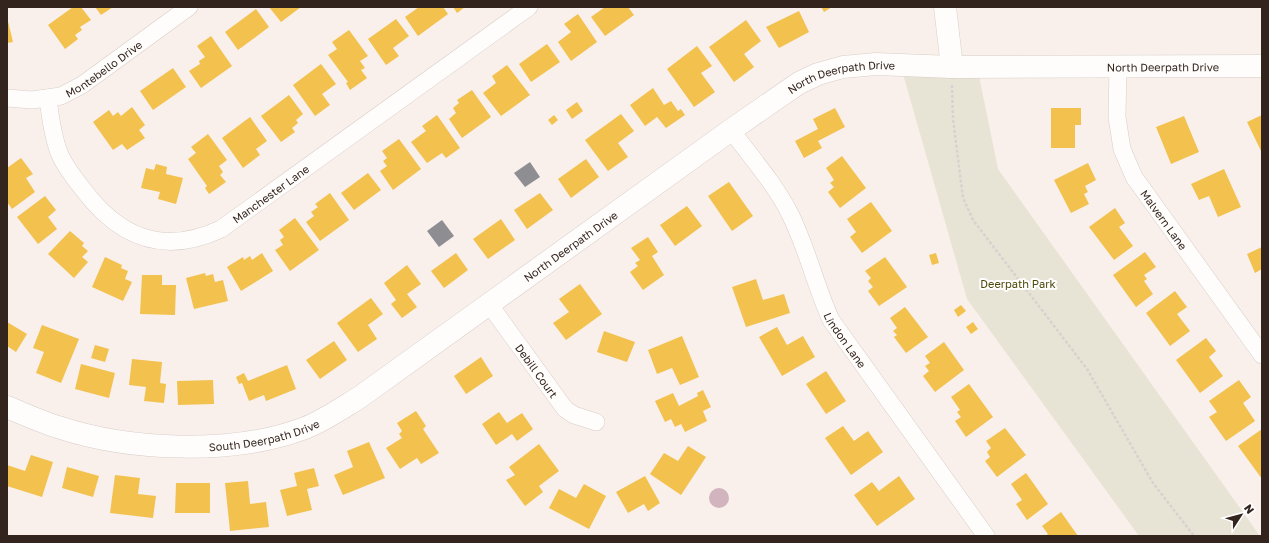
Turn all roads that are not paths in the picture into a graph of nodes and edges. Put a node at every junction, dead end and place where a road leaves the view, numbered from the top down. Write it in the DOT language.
graph roads {
  1 [pos="190,7"];
  2 [pos="529,7"];
  3 [pos="945,7"];
  4 [pos="952,66"];
  5 [pos="1118,66"];
  6 [pos="1262,66"];
  7 [pos="7,98"];
  8 [pos="48,98"];
  9 [pos="732,130"];
  10 [pos="489,304"];
  11 [pos="1259,344"];
  12 [pos="7,407"];
  13 [pos="596,422"];
  14 [pos="986,536"];
  1 -- 8 [label="street, Montebello Drive"];
  2 -- 8 [label="street, Manchester Lane"];
  3 -- 4 [label="street"];
  4 -- 5 [label="street, North Deerpath Drive"];
  4 -- 9 [label="street, North Deerpath Drive"];
  5 -- 6 [label="street, North Deerpath Drive"];
  5 -- 11 [label="street, Malvern Lane"];
  7 -- 8 [label="street, Montebello Drive"];
  9 -- 10 [label="street, North Deerpath Drive"];
  9 -- 14 [label="street, Lindon Lane"];
  10 -- 12 [label="street, South Deerpath Drive"];
  10 -- 13 [label="street, Debill Court"];
}
